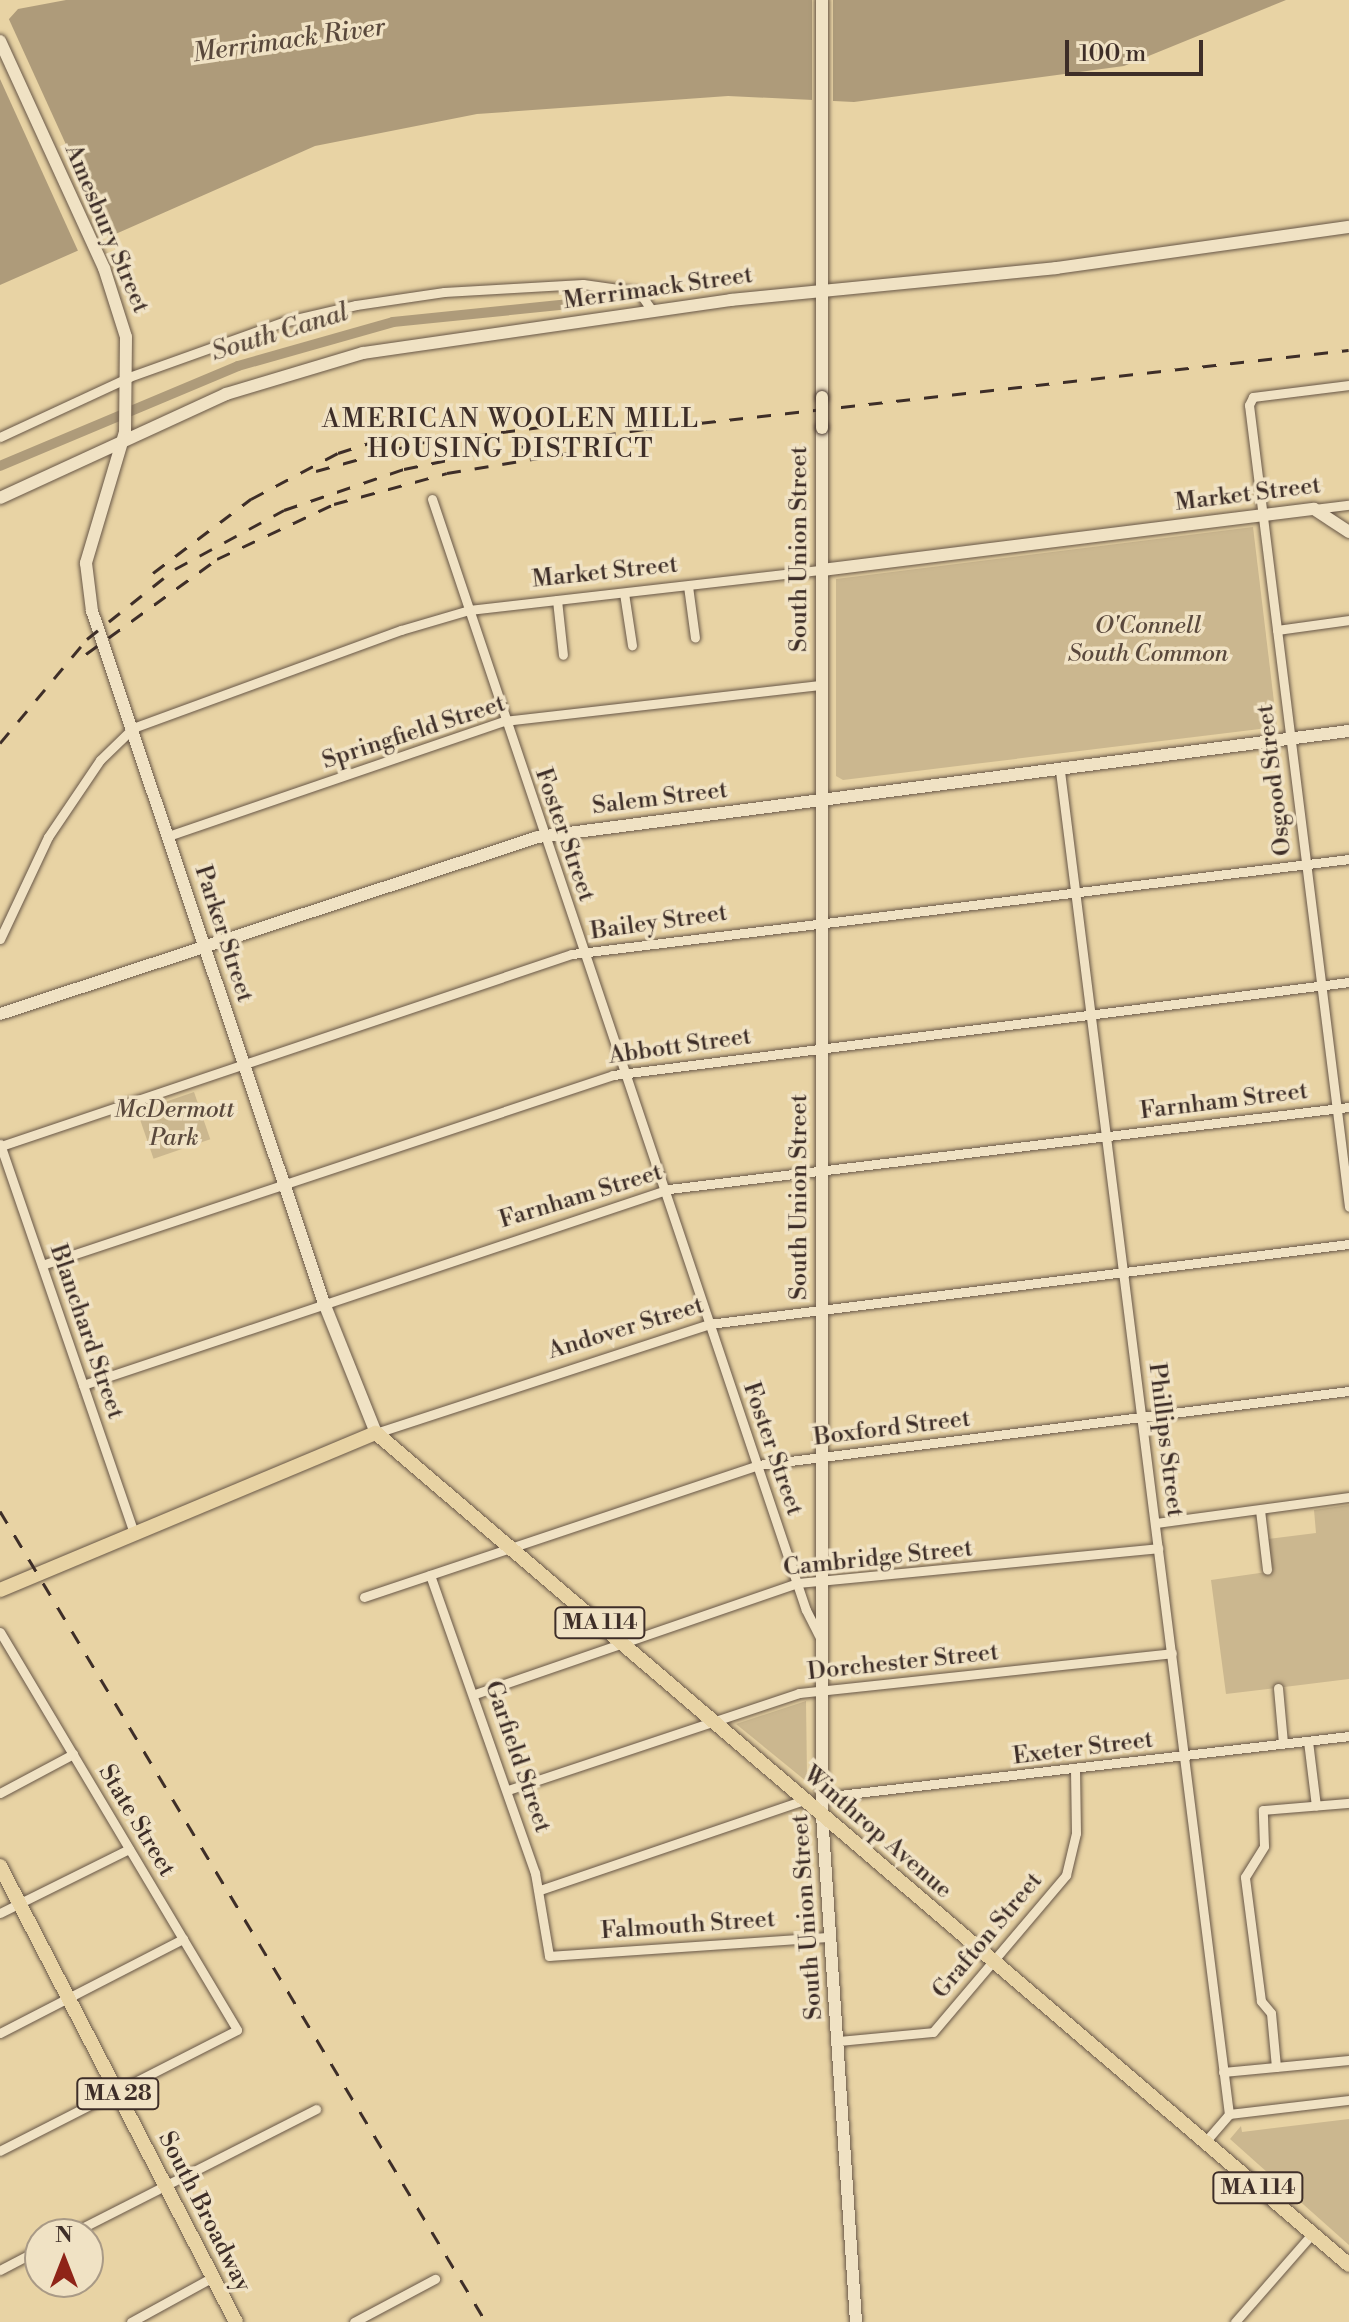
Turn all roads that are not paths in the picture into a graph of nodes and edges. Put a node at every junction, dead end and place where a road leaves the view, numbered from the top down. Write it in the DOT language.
graph roads {
  1 [pos="822,0"];
  2 [pos="0,41"];
  3 [pos="1349,227"];
  4 [pos="823,291"];
  5 [pos="653,312"];
  6 [pos="129,382"];
  7 [pos="1349,385"];
  8 [pos="0,437"];
  9 [pos="124,438"];
  10 [pos="0,498"];
  11 [pos="432,499"];
  12 [pos="1349,505"];
  13 [pos="1314,509"];
  14 [pos="1264,516"];
  15 [pos="1349,532"];
  16 [pos="822,570"];
  17 [pos="688,586"];
  18 [pos="624,593"];
  19 [pos="557,600"];
  20 [pos="469,610"];
  21 [pos="1349,620"];
  22 [pos="1277,630"];
  23 [pos="695,638"];
  24 [pos="632,645"];
  25 [pos="563,655"];
  26 [pos="822,685"];
  27 [pos="504,721"];
  28 [pos="133,728"];
  29 [pos="1349,731"];
  30 [pos="1290,742"];
  31 [pos="1060,771"];
  32 [pos="823,801"];
  33 [pos="168,836"];
  34 [pos="544,836"];
  35 [pos="1349,859"];
  36 [pos="1305,865"];
  37 [pos="1075,891"];
  38 [pos="824,921"];
  39 [pos="0,939"];
  40 [pos="204,946"];
  41 [pos="585,953"];
  42 [pos="1349,982"];
  43 [pos="1321,985"];
  44 [pos="1091,1013"];
  45 [pos="0,1014"];
  46 [pos="823,1048"];
  47 [pos="243,1066"];
  48 [pos="623,1073"];
  49 [pos="1349,1107"];
  50 [pos="1337,1109"];
  51 [pos="1106,1136"];
  52 [pos="1,1144"];
  53 [pos="819,1171"];
  54 [pos="284,1185"];
  55 [pos="665,1190"];
  56 [pos="1349,1207"];
  57 [pos="1349,1244"];
  58 [pos="42,1265"];
  59 [pos="1124,1272"];
  60 [pos="324,1303"];
  61 [pos="823,1308"];
  62 [pos="709,1324"];
  63 [pos="83,1385"];
  64 [pos="1349,1391"];
  65 [pos="1142,1418"];
  66 [pos="376,1433"];
  67 [pos="823,1458"];
  68 [pos="758,1465"];
  69 [pos="1349,1497"];
  70 [pos="1260,1510"];
  71 [pos="1156,1523"];
  72 [pos="134,1534"];
  73 [pos="513,1547"];
  74 [pos="1158,1548"];
  75 [pos="1267,1570"];
  76 [pos="430,1575"];
  77 [pos="797,1583"];
  78 [pos="821,1584"];
  79 [pos="0,1590"];
  80 [pos="364,1597"];
  81 [pos="0,1632"];
  82 [pos="819,1636"];
  83 [pos="623,1644"];
  84 [pos="1172,1653"];
  85 [pos="1278,1688"];
  86 [pos="821,1689"];
  87 [pos="475,1694"];
  88 [pos="711,1720"];
  89 [pos="1349,1736"];
  90 [pos="1308,1741"];
  91 [pos="1283,1743"];
  92 [pos="73,1754"];
  93 [pos="1185,1756"];
  94 [pos="1075,1770"];
  95 [pos="508,1790"];
  96 [pos="0,1793"];
  97 [pos="822,1797"];
  98 [pos="804,1800"];
  99 [pos="1349,1803"];
  100 [pos="1316,1806"];
  101 [pos="822,1815"];
  102 [pos="129,1849"];
  103 [pos="0,1866"];
  104 [pos="540,1890"];
  105 [pos="19,1904"];
  106 [pos="0,1913"];
  107 [pos="830,1937"];
  108 [pos="183,1939"];
  109 [pos="549,1956"];
  110 [pos="993,1961"];
  111 [pos="68,1998"];
  112 [pos="0,2033"];
  113 [pos="838,2041"];
  114 [pos="1349,2061"];
  115 [pos="1276,2067"];
  116 [pos="1223,2072"];
  117 [pos="117,2092"];
  118 [pos="1349,2100"];
  119 [pos="316,2109"];
  120 [pos="1229,2114"];
  121 [pos="1205,2142"];
  122 [pos="0,2151"];
  123 [pos="165,2185"];
  124 [pos="101,2218"];
  125 [pos="1312,2234"];
  126 [pos="24,2257"];
  127 [pos="1349,2265"];
  128 [pos="0,2270"];
  129 [pos="213,2277"];
  130 [pos="435,2279"];
  131 [pos="131,2322"];
  132 [pos="236,2322"];
  133 [pos="354,2322"];
  134 [pos="856,2322"];
  135 [pos="1235,2322"];
  1 -- 4 [label="main road, South Union Street"];
  2 -- 6 [label="main road, Amesbury Street"];
  3 -- 4 [label="main road, Merrimack Street"];
  4 -- 5 [label="main road, Merrimack Street"];
  4 -- 16 [label="main road, South Union Street, bridge"];
  5 -- 6 [label="street"];
  5 -- 9 [label="main road, Merrimack Street"];
  6 -- 8 [label="street"];
  6 -- 9 [label="main road, Amesbury Street"];
  7 -- 14 [label="street, Osgood Street"];
  9 -- 10 [label="main road, Merrimack Street"];
  9 -- 28 [label="main road, Parker Street / MA 114"];
  11 -- 20 [label="street, Foster Street"];
  12 -- 13 [label="street, Market Street"];
  13 -- 14 [label="main road, Market Street"];
  13 -- 15 [label="main road"];
  14 -- 16 [label="main road, Market Street"];
  14 -- 22 [label="street, Osgood Street"];
  16 -- 17 [label="street, Market Street"];
  16 -- 26 [label="main road, South Union Street"];
  17 -- 18 [label="street, Market Street"];
  17 -- 23 [label="street"];
  18 -- 19 [label="street, Market Street"];
  18 -- 24 [label="street"];
  19 -- 20 [label="street, Market Street"];
  19 -- 25 [label="street"];
  20 -- 27 [label="street, Foster Street"];
  20 -- 28 [label="street, Market Street"];
  21 -- 22 [label="street"];
  22 -- 30 [label="street, Osgood Street"];
  26 -- 27 [label="street, Springfield Street"];
  26 -- 32 [label="main road, South Union Street"];
  27 -- 33 [label="street, Springfield Street"];
  27 -- 34 [label="street, Foster Street"];
  28 -- 33 [label="main road, Parker Street / MA 114"];
  28 -- 39 [label="street, Market Street"];
  29 -- 30 [label="main road, Salem Street"];
  30 -- 31 [label="main road, Salem Street"];
  30 -- 36 [label="street, Osgood Street"];
  31 -- 32 [label="main road, Salem Street"];
  31 -- 37 [label="street, Phillips Street"];
  32 -- 34 [label="main road, Salem Street"];
  32 -- 38 [label="main road, South Union Street"];
  33 -- 40 [label="main road, Parker Street / MA 114"];
  34 -- 40 [label="main road, Salem Street"];
  34 -- 41 [label="street, Foster Street"];
  35 -- 36 [label="street, Bailey Street"];
  36 -- 37 [label="street, Bailey Street"];
  36 -- 43 [label="street, Osgood Street"];
  37 -- 38 [label="street, Bailey Street"];
  37 -- 44 [label="street, Phillips Street"];
  38 -- 41 [label="street, Bailey Street"];
  38 -- 46 [label="main road, South Union Street"];
  40 -- 45 [label="main road, Salem Street"];
  40 -- 47 [label="main road, Parker Street / MA 114"];
  41 -- 47 [label="street, Bailey Street"];
  41 -- 48 [label="street, Foster Street"];
  42 -- 43 [label="street, Abbott Street"];
  43 -- 44 [label="street, Abbott Street"];
  43 -- 50 [label="street, Osgood Street"];
  44 -- 46 [label="street, Abbott Street"];
  44 -- 51 [label="street, Phillips Street"];
  46 -- 48 [label="street, Abbott Street"];
  46 -- 53 [label="main road, South Union Street"];
  47 -- 52 [label="street, Bailey Street"];
  47 -- 54 [label="main road, Parker Street / MA 114"];
  48 -- 54 [label="street, Abbott Street"];
  48 -- 55 [label="street, Foster Street"];
  49 -- 50 [label="street, Farnham Street"];
  50 -- 51 [label="street, Farnham Street"];
  50 -- 56 [label="street, Osgood Street"];
  51 -- 53 [label="street, Farnham Street"];
  51 -- 59 [label="street, Phillips Street"];
  52 -- 58 [label="street, Blanchard Street"];
  53 -- 55 [label="street, Farnham Street"];
  53 -- 61 [label="main road, South Union Street"];
  54 -- 58 [label="street, Abbott Street"];
  54 -- 60 [label="main road, Parker Street / MA 114"];
  55 -- 60 [label="street, Farnham Street"];
  55 -- 62 [label="street, Foster Street"];
  57 -- 59 [label="street, Andover Street"];
  58 -- 63 [label="street, Blanchard Street"];
  59 -- 61 [label="street, Andover Street"];
  59 -- 65 [label="street, Phillips Street"];
  60 -- 63 [label="street, Farnham Street"];
  60 -- 66 [label="main road, Parker Street / MA 114"];
  61 -- 62 [label="street, Andover Street"];
  61 -- 67 [label="main road, South Union Street"];
  62 -- 66 [label="street, Andover Street"];
  62 -- 68 [label="street, Foster Street"];
  63 -- 72 [label="street, Blanchard Street"];
  64 -- 65 [label="street, Boxford Street"];
  65 -- 67 [label="street, Boxford Street"];
  65 -- 71 [label="street, Phillips Street"];
  66 -- 72 [label="main road, Andover Street"];
  66 -- 73 [label="main road, Winthrop Avenue / MA 114"];
  67 -- 68 [label="street, Boxford Street"];
  67 -- 78 [label="main road, South Union Street"];
  68 -- 73 [label="street, Boxford Street"];
  68 -- 77 [label="street, Foster Street"];
  69 -- 70 [label="street"];
  70 -- 71 [label="street"];
  70 -- 75 [label="street"];
  71 -- 74 [label="street, Phillips Street"];
  72 -- 79 [label="main road, Andover Street"];
  73 -- 76 [label="street, Boxford Street"];
  73 -- 83 [label="main road, Winthrop Avenue / MA 114"];
  74 -- 78 [label="street, Cambridge Street"];
  74 -- 84 [label="street, Phillips Street"];
  76 -- 80 [label="street, Boxford Street"];
  76 -- 87 [label="street, Garfield Street"];
  77 -- 78 [label="street, Cambridge Street"];
  77 -- 82 [label="street, Foster Street"];
  77 -- 83 [label="street, Cambridge Street"];
  78 -- 82 [label="main road, South Union Street"];
  81 -- 92 [label="street, State Street"];
  82 -- 86 [label="main road, South Union Street"];
  83 -- 87 [label="street, Cambridge Street"];
  83 -- 88 [label="main road, Winthrop Avenue / MA 114"];
  84 -- 86 [label="street, Dorchester Street"];
  84 -- 93 [label="street, Phillips Street"];
  85 -- 91 [label="street"];
  86 -- 88 [label="street, Dorchester Street"];
  86 -- 97 [label="main road, South Union Street"];
  87 -- 95 [label="street, Garfield Street"];
  88 -- 95 [label="street, Dorchester Street"];
  88 -- 98 [label="main road, Winthrop Avenue / MA 114"];
  89 -- 90 [label="street, Exeter Street"];
  90 -- 91 [label="street, Exeter Street"];
  90 -- 100 [label="street"];
  91 -- 93 [label="street, Exeter Street"];
  92 -- 96 [label="street"];
  92 -- 102 [label="street, State Street"];
  93 -- 94 [label="street, Exeter Street"];
  93 -- 116 [label="street, Phillips Street"];
  94 -- 97 [label="street, Exeter Street"];
  94 -- 110 [label="street, Grafton Street"];
  95 -- 104 [label="street, Garfield Street"];
  97 -- 101 [label="main road, South Union Street"];
  98 -- 101 [label="main road, Winthrop Avenue / MA 114"];
  98 -- 104 [label="street"];
  99 -- 100 [label="street"];
  100 -- 115 [label="street"];
  101 -- 107 [label="main road, South Union Street"];
  101 -- 110 [label="main road, Winthrop Avenue / MA 114"];
  102 -- 105 [label="street"];
  102 -- 108 [label="street, State Street"];
  103 -- 105 [label="main road, South Broadway / MA 28"];
  104 -- 109 [label="street, Garfield Street"];
  105 -- 106 [label="street"];
  105 -- 111 [label="main road, South Broadway / MA 28"];
  107 -- 109 [label="street, Falmouth Street"];
  107 -- 113 [label="main road, South Union Street"];
  108 -- 111 [label="street"];
  108 -- 117 [label="street, State Street"];
  110 -- 113 [label="street, Grafton Street"];
  110 -- 121 [label="main road, Winthrop Avenue / MA 114"];
  111 -- 112 [label="street"];
  111 -- 117 [label="main road, South Broadway / MA 28"];
  113 -- 134 [label="main road, South Union Street"];
  114 -- 115 [label="street"];
  115 -- 116 [label="street"];
  116 -- 120 [label="street, Phillips Street"];
  117 -- 122 [label="street"];
  117 -- 123 [label="main road, South Broadway / MA 28"];
  118 -- 120 [label="street"];
  119 -- 123 [label="street"];
  120 -- 121 [label="street"];
  121 -- 125 [label="main road, Winthrop Avenue / MA 114"];
  123 -- 124 [label="street"];
  123 -- 129 [label="main road, South Broadway / MA 28"];
  125 -- 127 [label="main road, Winthrop Avenue / MA 114"];
  125 -- 135 [label="street"];
  126 -- 128 [label="street"];
  129 -- 131 [label="street"];
  129 -- 132 [label="main road, South Broadway / MA 28"];
  130 -- 133 [label="street"];
}
